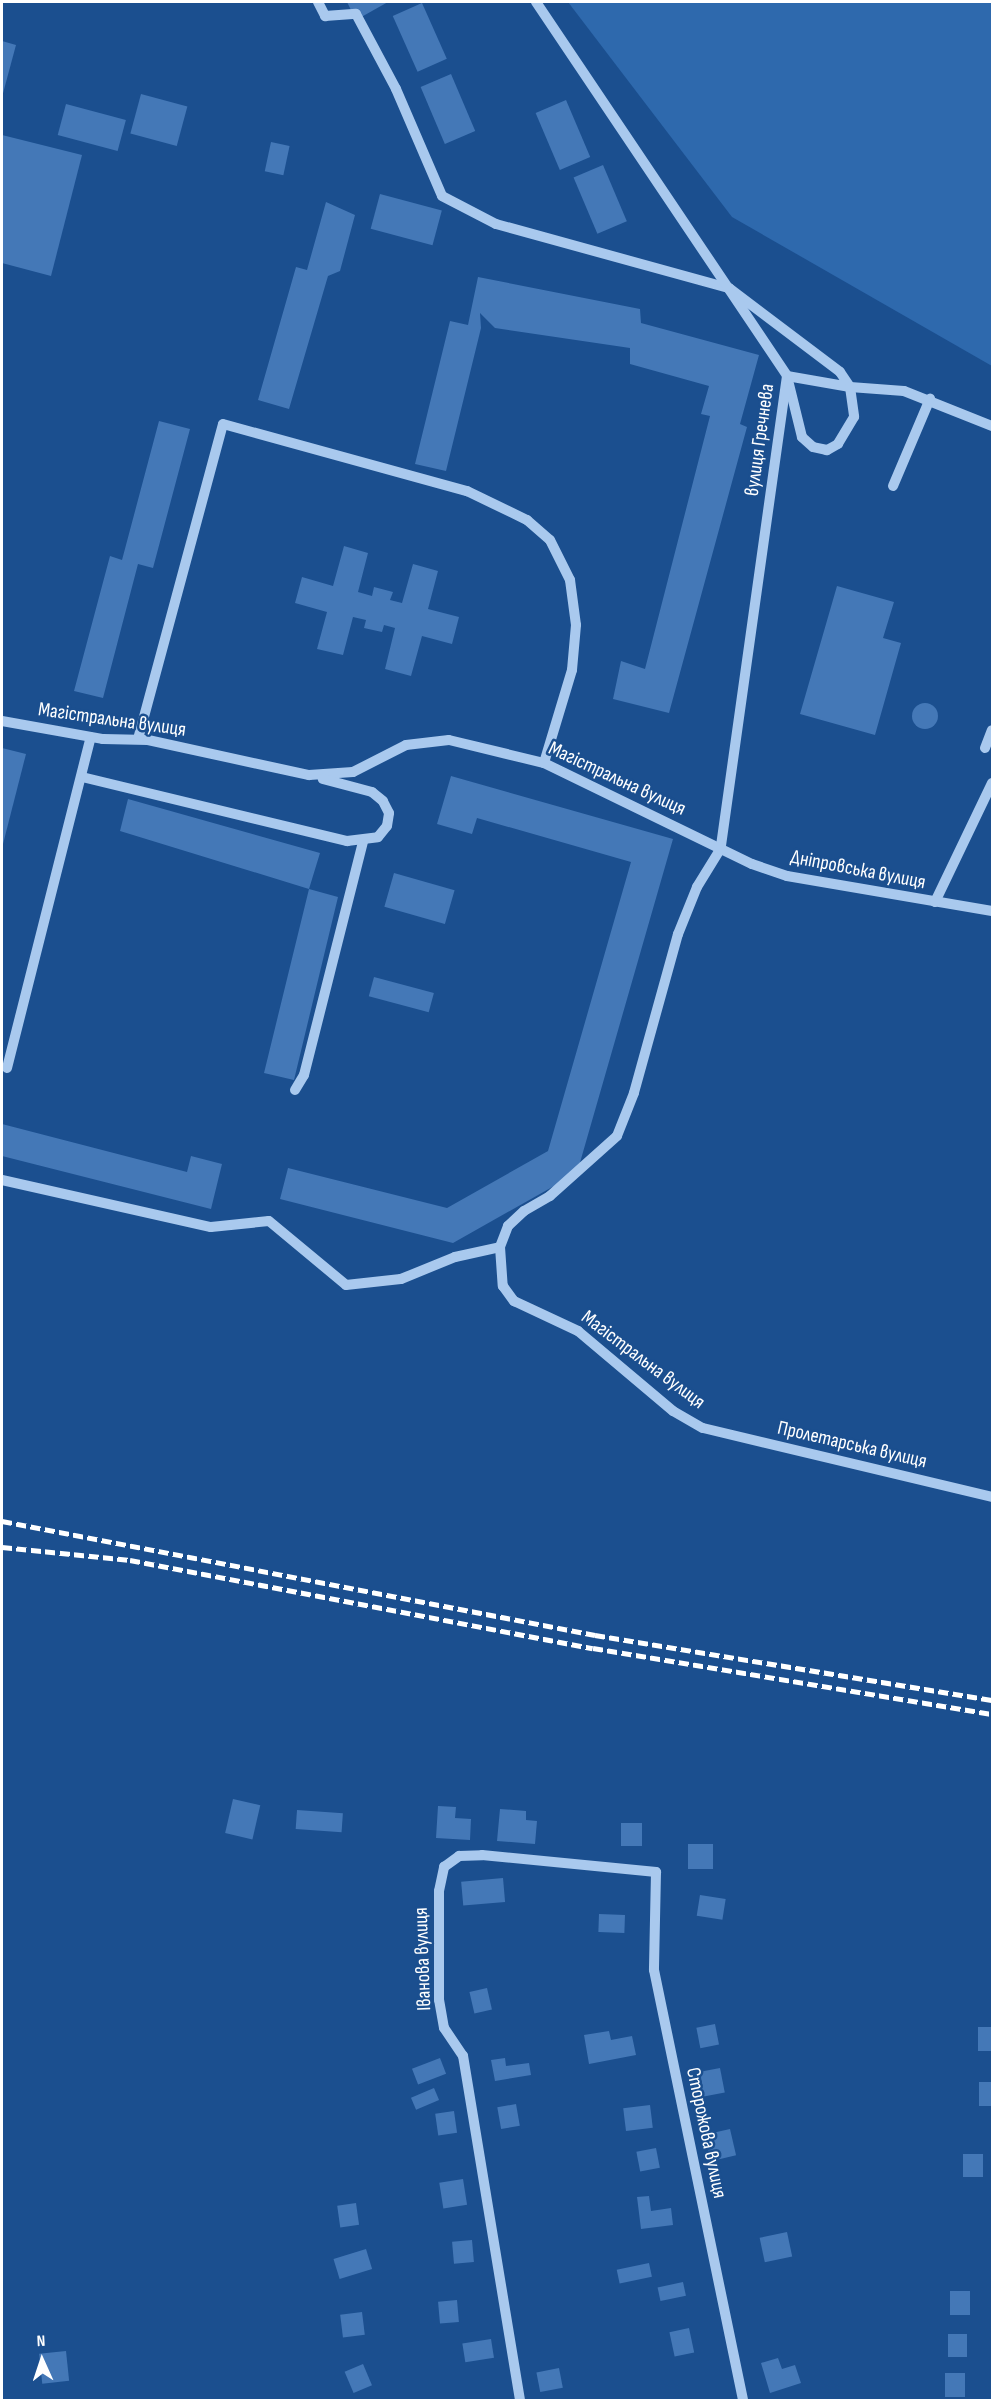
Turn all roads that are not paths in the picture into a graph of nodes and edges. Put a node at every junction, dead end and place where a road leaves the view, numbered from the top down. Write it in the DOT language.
graph roads {
  1 [pos="318,2"];
  2 [pos="536,2"];
  3 [pos="729,288"];
  4 [pos="787,376"];
  5 [pos="850,387"];
  6 [pos="930,399"];
  7 [pos="993,426"];
  8 [pos="893,486"];
  9 [pos="2,721"];
  10 [pos="993,730"];
  11 [pos="91,737"];
  12 [pos="138,740"];
  13 [pos="985,748"];
  14 [pos="544,763"];
  15 [pos="309,775"];
  16 [pos="82,777"];
  17 [pos="993,783"];
  18 [pos="363,842"];
  19 [pos="721,848"];
  20 [pos="934,902"];
  21 [pos="993,911"];
  22 [pos="7,1068"];
  23 [pos="295,1090"];
  24 [pos="2,1180"];
  25 [pos="500,1247"];
  26 [pos="703,1428"];
  27 [pos="993,1497"];
  28 [pos="656,1872"];
  29 [pos="520,2400"];
  30 [pos="743,2400"];
  1 -- 3 [label="street"];
  2 -- 3 [label="street, вулиця Гречнева"];
  3 -- 4 [label="street, вулиця Гречнева"];
  3 -- 5 [label="street"];
  4 -- 5 [label="street"];
  4 -- 5 [label="street"];
  4 -- 19 [label="street, вулиця Гречнева"];
  5 -- 6 [label="street"];
  6 -- 7 [label="street"];
  6 -- 8 [label="street"];
  9 -- 11 [label="street, Магістральна вулиця"];
  10 -- 13 [label="street"];
  11 -- 12 [label="street, Магістральна вулиця"];
  11 -- 16 [label="street"];
  12 -- 14 [label="street"];
  12 -- 15 [label="street, Магістральна вулиця"];
  14 -- 15 [label="street, Магістральна вулиця"];
  14 -- 19 [label="street, Магістральна вулиця"];
  15 -- 18 [label="street"];
  16 -- 18 [label="street"];
  16 -- 22 [label="street"];
  17 -- 20 [label="street"];
  18 -- 23 [label="street"];
  19 -- 20 [label="street, Дніпровська вулиця"];
  19 -- 25 [label="street"];
  20 -- 21 [label="street, Дніпровська вулиця"];
  24 -- 25 [label="street"];
  25 -- 26 [label="street, Магістральна вулиця"];
  26 -- 27 [label="street, Пролетарська вулиця"];
  28 -- 29 [label="street, Іванова вулиця"];
  28 -- 30 [label="street, Сторожова вулиця"];
}
